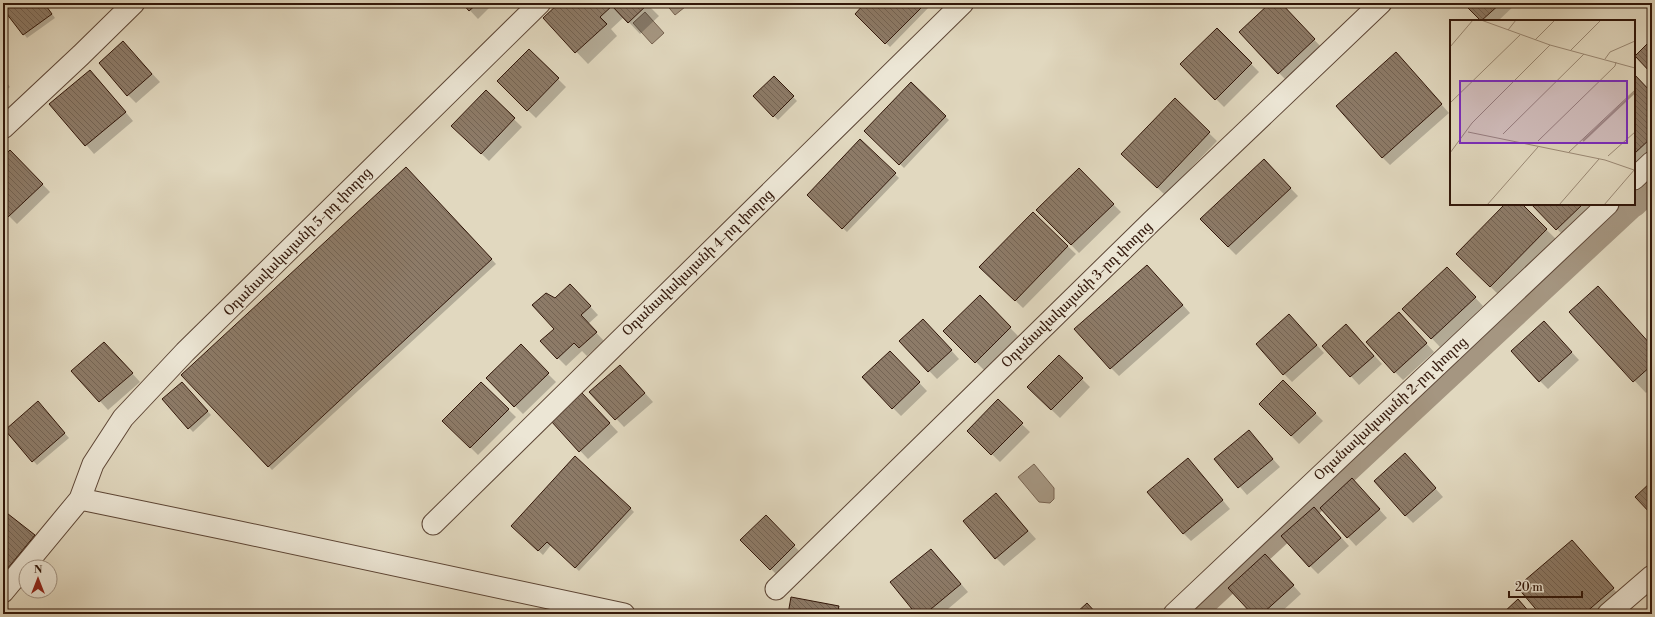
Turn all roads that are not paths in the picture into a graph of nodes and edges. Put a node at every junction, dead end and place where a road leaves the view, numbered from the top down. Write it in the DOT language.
graph roads {
  1 [pos="134,3"];
  2 [pos="540,3"];
  3 [pos="963,3"];
  4 [pos="1381,3"];
  5 [pos="3,128"];
  6 [pos="1652,162"];
  7 [pos="1635,178"];
  8 [pos="1607,205"];
  9 [pos="80,499"];
  10 [pos="433,524"];
  11 [pos="1652,576"];
  12 [pos="776,589"];
  13 [pos="3,592"];
  14 [pos="624,614"];
  15 [pos="1174,614"];
  16 [pos="1608,614"];
  1 -- 5 [label="street"];
  2 -- 9 [label="street, Օդանավակայանի 5-րդ փողոց"];
  3 -- 10 [label="street, Օդանավակայանի 4-րդ փողոց"];
  4 -- 12 [label="street, Օդանավակայանի 3-րդ փողոց"];
  6 -- 7 [label="street"];
  8 -- 15 [label="street, Օդանավակայանի 2-րդ փողոց"];
  9 -- 13 [label="street, Օդանավակայանի 5-րդ փողոց"];
  9 -- 14 [label="street"];
  11 -- 16 [label="street"];
}
